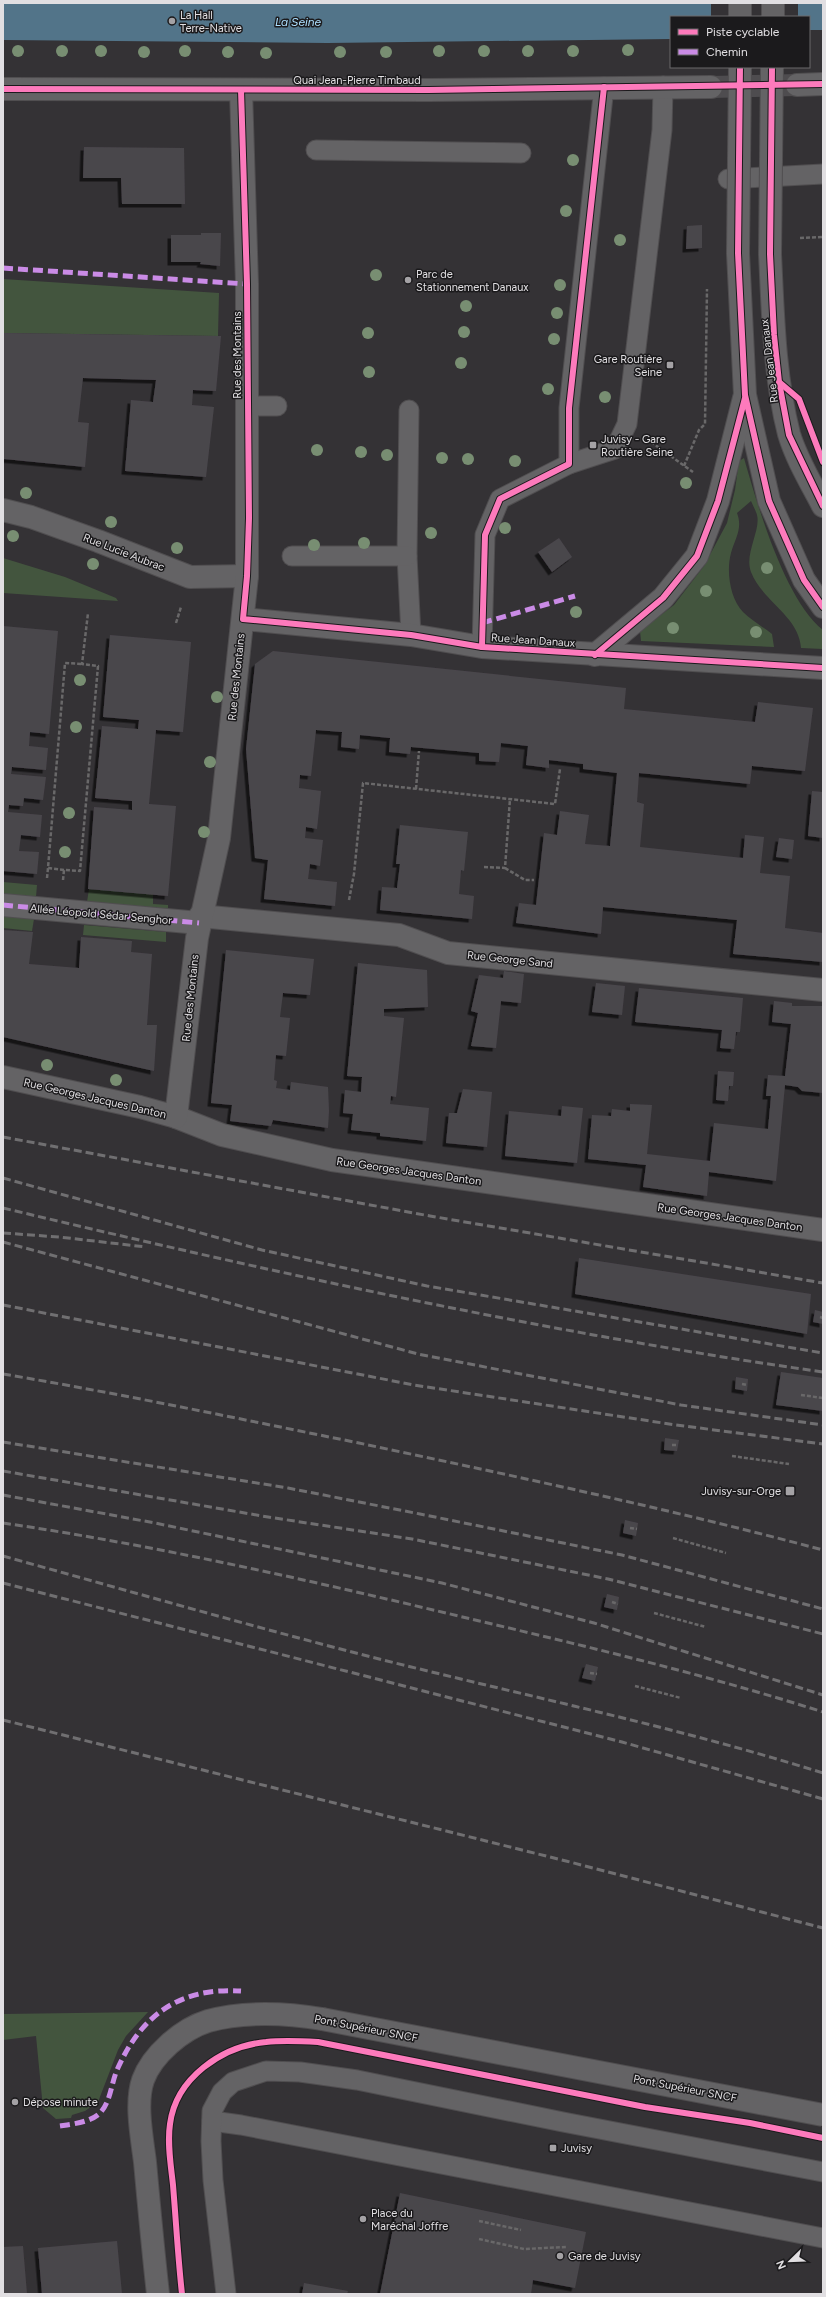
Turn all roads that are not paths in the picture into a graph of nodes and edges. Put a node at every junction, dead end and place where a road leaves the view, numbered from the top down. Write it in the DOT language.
graph roads {
  1 [pos="740,3"];
  2 [pos="773,3"];
  3 [pos="740,16"];
  4 [pos="772,16"];
  5 [pos="740,68"];
  6 [pos="772,68"];
  7 [pos="823,84"];
  8 [pos="797,85"];
  9 [pos="663,86"];
  10 [pos="604,87"];
  11 [pos="711,87"];
  12 [pos="3,89"];
  13 [pos="241,90"];
  14 [pos="316,150"];
  15 [pos="522,152"];
  16 [pos="823,174"];
  17 [pos="728,179"];
  18 [pos="745,395"];
  19 [pos="247,406"];
  20 [pos="277,406"];
  21 [pos="409,410"];
  22 [pos="569,464"];
  23 [pos="823,506"];
  24 [pos="3,510"];
  25 [pos="292,556"];
  26 [pos="407,556"];
  27 [pos="248,576"];
  28 [pos="823,607"];
  29 [pos="243,619"];
  30 [pos="411,635"];
  31 [pos="482,647"];
  32 [pos="595,655"];
  33 [pos="823,668"];
  34 [pos="3,905"];
  35 [pos="200,919"];
  36 [pos="823,990"];
  37 [pos="3,1077"];
  38 [pos="176,1117"];
  39 [pos="823,1230"];
  40 [pos="823,2115"];
  41 [pos="212,2121"];
  42 [pos="823,2172"];
  43 [pos="823,2238"];
  44 [pos="158,2294"];
  45 [pos="226,2294"];
  1 -- 3 [label="street"];
  2 -- 4 [label="street"];
  5 -- 18 [label="street, bridge"];
  6 -- 23 [label="street, Rue Jean Danaux, bridge"];
  7 -- 8 [label="street"];
  9 -- 10 [label="street, Quai Jean-Pierre Timbaud"];
  9 -- 11 [label="street, Quai Jean-Pierre Timbaud"];
  9 -- 22 [label="lane"];
  10 -- 13 [label="street, Quai Jean-Pierre Timbaud"];
  10 -- 22 [label="lane"];
  12 -- 13 [label="street, Quai Jean-Pierre Timbaud"];
  13 -- 19 [label="street, Rue des Montains"];
  14 -- 15 [label="lane"];
  16 -- 17 [label="lane"];
  18 -- 28 [label="street"];
  18 -- 32 [label="street"];
  19 -- 20 [label="lane"];
  19 -- 27 [label="street, Rue des Montains"];
  21 -- 26 [label="lane"];
  22 -- 31 [label="lane"];
  24 -- 27 [label="street, Rue Lucie Aubrac"];
  25 -- 26 [label="lane"];
  26 -- 30 [label="lane"];
  27 -- 29 [label="street, Rue des Montains"];
  29 -- 30 [label="street, Rue Jean Danaux"];
  29 -- 35 [label="street, Rue des Montains"];
  30 -- 31 [label="street, Rue Jean Danaux"];
  31 -- 32 [label="street, Rue Jean Danaux"];
  32 -- 33 [label="street, Rue Jean Danaux"];
  34 -- 35 [label="street, Allée Léopold Sédar Senghor"];
  35 -- 36 [label="street, Rue George Sand"];
  35 -- 38 [label="street, Rue des Montains"];
  37 -- 38 [label="street, Rue Georges Jacques Danton"];
  38 -- 39 [label="street, Rue Georges Jacques Danton"];
  40 -- 44 [label="street, Pont Supérieur SNCF, bridge"];
  41 -- 42 [label="lane"];
  41 -- 43 [label="lane"];
  41 -- 45 [label="lane"];
}
